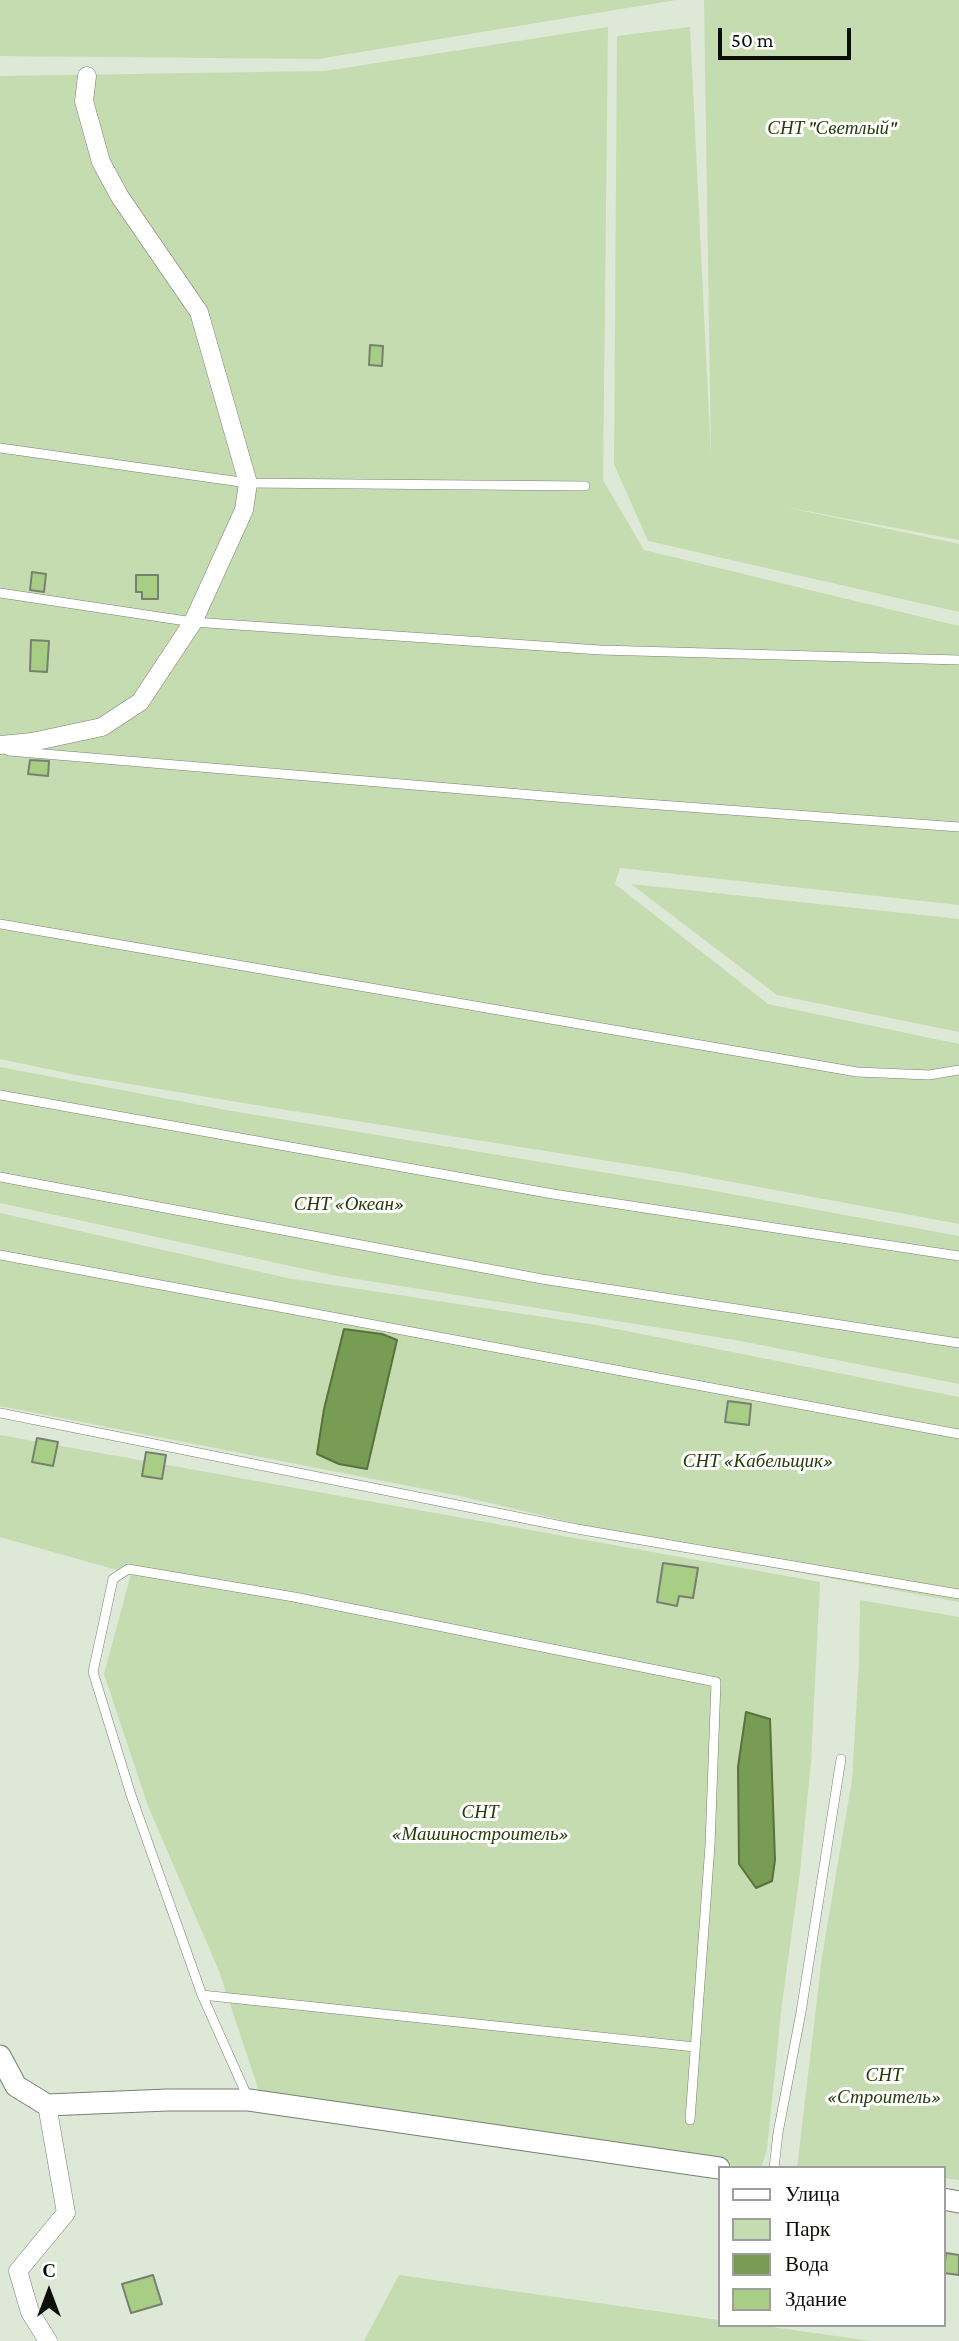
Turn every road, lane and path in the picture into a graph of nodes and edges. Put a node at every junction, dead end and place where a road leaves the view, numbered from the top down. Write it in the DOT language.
graph roads {
  1 [pos="87,76"];
  2 [pos="0,448"];
  3 [pos="248,483"];
  4 [pos="585,486"];
  5 [pos="0,593"];
  6 [pos="193,622"];
  7 [pos="959,660"];
  8 [pos="0,748"];
  9 [pos="959,827"];
  10 [pos="0,924"];
  11 [pos="959,1070"];
  12 [pos="0,1095"];
  13 [pos="0,1177"];
  14 [pos="0,1255"];
  15 [pos="959,1256"];
  16 [pos="959,1343"];
  17 [pos="0,1413"];
  18 [pos="959,1434"];
  19 [pos="959,1594"];
  20 [pos="841,1759"];
  21 [pos="202,1995"];
  22 [pos="695,2047"];
  23 [pos="0,2056"];
  24 [pos="249,2100"];
  25 [pos="47,2105"];
  26 [pos="690,2120"];
  27 [pos="774,2166"];
  28 [pos="718,2168"];
  29 [pos="48,2341"];
  1 -- 3 [label="street"];
  2 -- 3 [label="lane"];
  3 -- 4 [label="lane"];
  3 -- 6 [label="street"];
  5 -- 6 [label="lane"];
  6 -- 7 [label="lane"];
  6 -- 8 [label="street"];
  8 -- 9 [label="lane"];
  10 -- 11 [label="lane"];
  12 -- 15 [label="lane"];
  13 -- 16 [label="lane"];
  14 -- 18 [label="lane"];
  17 -- 19 [label="lane"];
  20 -- 27 [label="lane"];
  21 -- 22 [label="lane"];
  21 -- 22 [label="lane"];
  21 -- 24 [label="lane"];
  22 -- 26 [label="lane"];
  23 -- 25 [label="street"];
  24 -- 25 [label="street"];
  24 -- 28 [label="street"];
  25 -- 29 [label="street"];
}
